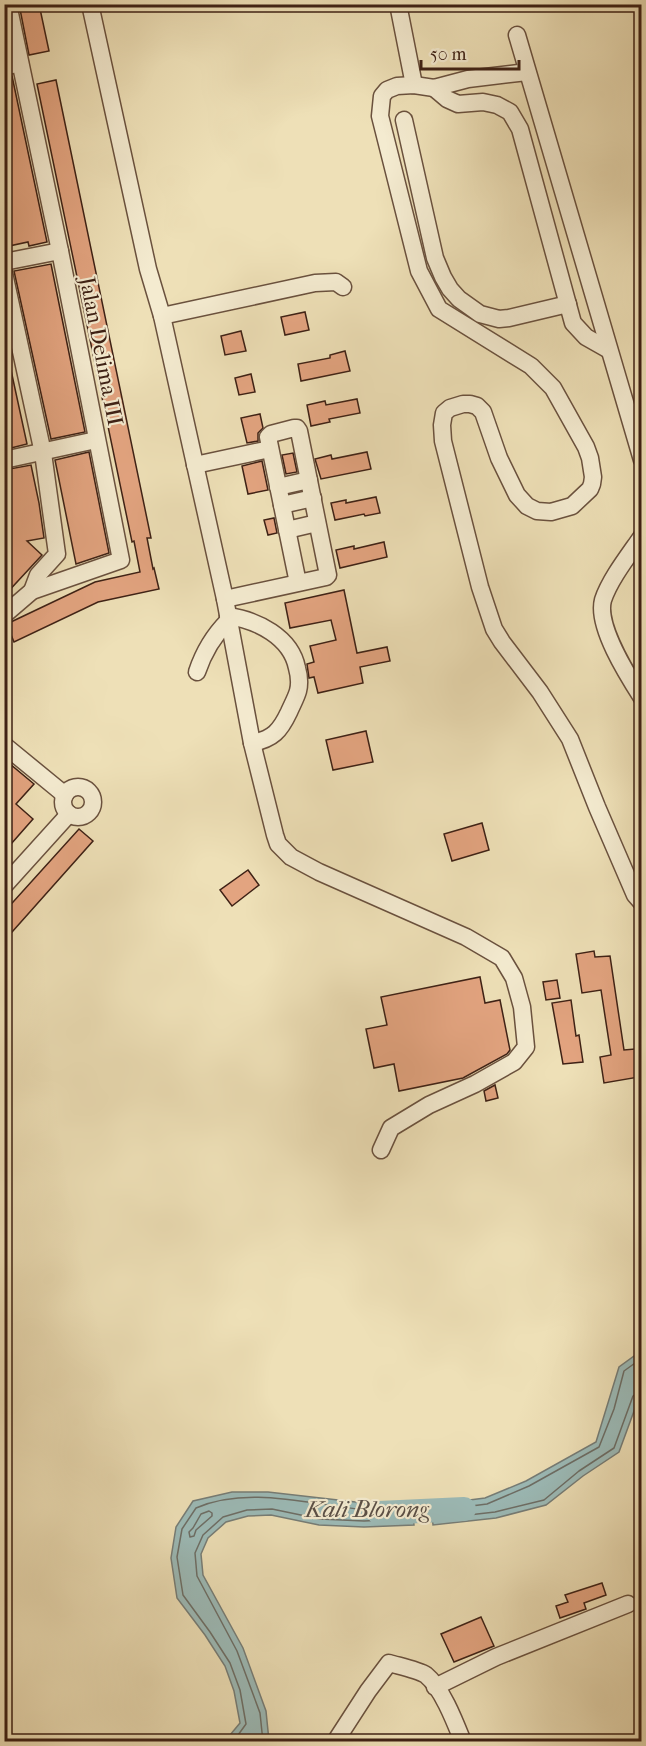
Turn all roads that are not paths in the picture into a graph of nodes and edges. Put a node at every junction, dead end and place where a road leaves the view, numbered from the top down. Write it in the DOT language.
graph roads {
  1 [pos="8,4"];
  2 [pos="90,4"];
  3 [pos="398,4"];
  4 [pos="517,35"];
  5 [pos="12,65"];
  6 [pos="527,72"];
  7 [pos="414,85"];
  8 [pos="434,88"];
  9 [pos="404,120"];
  10 [pos="60,251"];
  11 [pos="4,261"];
  12 [pos="4,273"];
  13 [pos="343,287"];
  14 [pos="8,300"];
  15 [pos="568,304"];
  16 [pos="162,316"];
  17 [pos="609,350"];
  18 [pos="96,440"];
  19 [pos="270,449"];
  20 [pos="43,453"];
  21 [pos="4,460"];
  22 [pos="642,460"];
  23 [pos="195,465"];
  24 [pos="309,480"];
  25 [pos="278,487"];
  26 [pos="312,498"];
  27 [pos="282,505"];
  28 [pos="318,523"];
  29 [pos="287,530"];
  30 [pos="642,536"];
  31 [pos="57,554"];
  32 [pos="67,580"];
  33 [pos="298,583"];
  34 [pos="32,591"];
  35 [pos="225,599"];
  36 [pos="4,615"];
  37 [pos="228,618"];
  38 [pos="197,672"];
  39 [pos="642,698"];
  40 [pos="252,743"];
  41 [pos="4,745"];
  42 [pos="65,795"];
  43 [pos="69,814"];
  44 [pos="4,886"];
  45 [pos="642,903"];
  46 [pos="381,1150"];
  47 [pos="628,1604"];
  48 [pos="435,1687"];
  49 [pos="335,1742"];
  50 [pos="463,1742"];
  1 -- 5 [label="street, Jalan Delima III"];
  2 -- 16 [label="street"];
  3 -- 7 [label="street"];
  4 -- 6 [label="street"];
  5 -- 10 [label="street, Jalan Delima III"];
  6 -- 8 [label="street"];
  6 -- 17 [label="street"];
  7 -- 8 [label="street"];
  7 -- 45 [label="street"];
  8 -- 15 [label="street"];
  9 -- 15 [label="street"];
  10 -- 11 [label="street"];
  10 -- 18 [label="street, Jalan Delima III"];
  12 -- 14 [label="street"];
  13 -- 16 [label="street"];
  14 -- 20 [label="street"];
  15 -- 17 [label="street"];
  16 -- 23 [label="street"];
  17 -- 22 [label="street"];
  18 -- 20 [label="street, Jalan Delima III"];
  18 -- 32 [label="street"];
  19 -- 23 [label="street"];
  19 -- 24 [label="street"];
  19 -- 25 [label="street"];
  20 -- 21 [label="street, Jalan Delima III"];
  20 -- 31 [label="street"];
  23 -- 35 [label="street"];
  24 -- 25 [label="street"];
  24 -- 26 [label="street"];
  25 -- 27 [label="street"];
  26 -- 27 [label="street"];
  26 -- 28 [label="street"];
  27 -- 29 [label="street"];
  28 -- 29 [label="street"];
  28 -- 33 [label="street"];
  29 -- 33 [label="street"];
  30 -- 39 [label="street"];
  31 -- 32 [label="street"];
  31 -- 34 [label="street"];
  32 -- 34 [label="street"];
  33 -- 35 [label="street"];
  34 -- 36 [label="street"];
  35 -- 37 [label="street"];
  37 -- 38 [label="street"];
  37 -- 40 [label="street"];
  37 -- 40 [label="street"];
  40 -- 46 [label="street"];
  41 -- 42 [label="street"];
  42 -- 43 [label="street"];
  42 -- 43 [label="street"];
  43 -- 44 [label="street"];
  47 -- 48 [label="street"];
  48 -- 49 [label="street"];
  48 -- 50 [label="street"];
}
